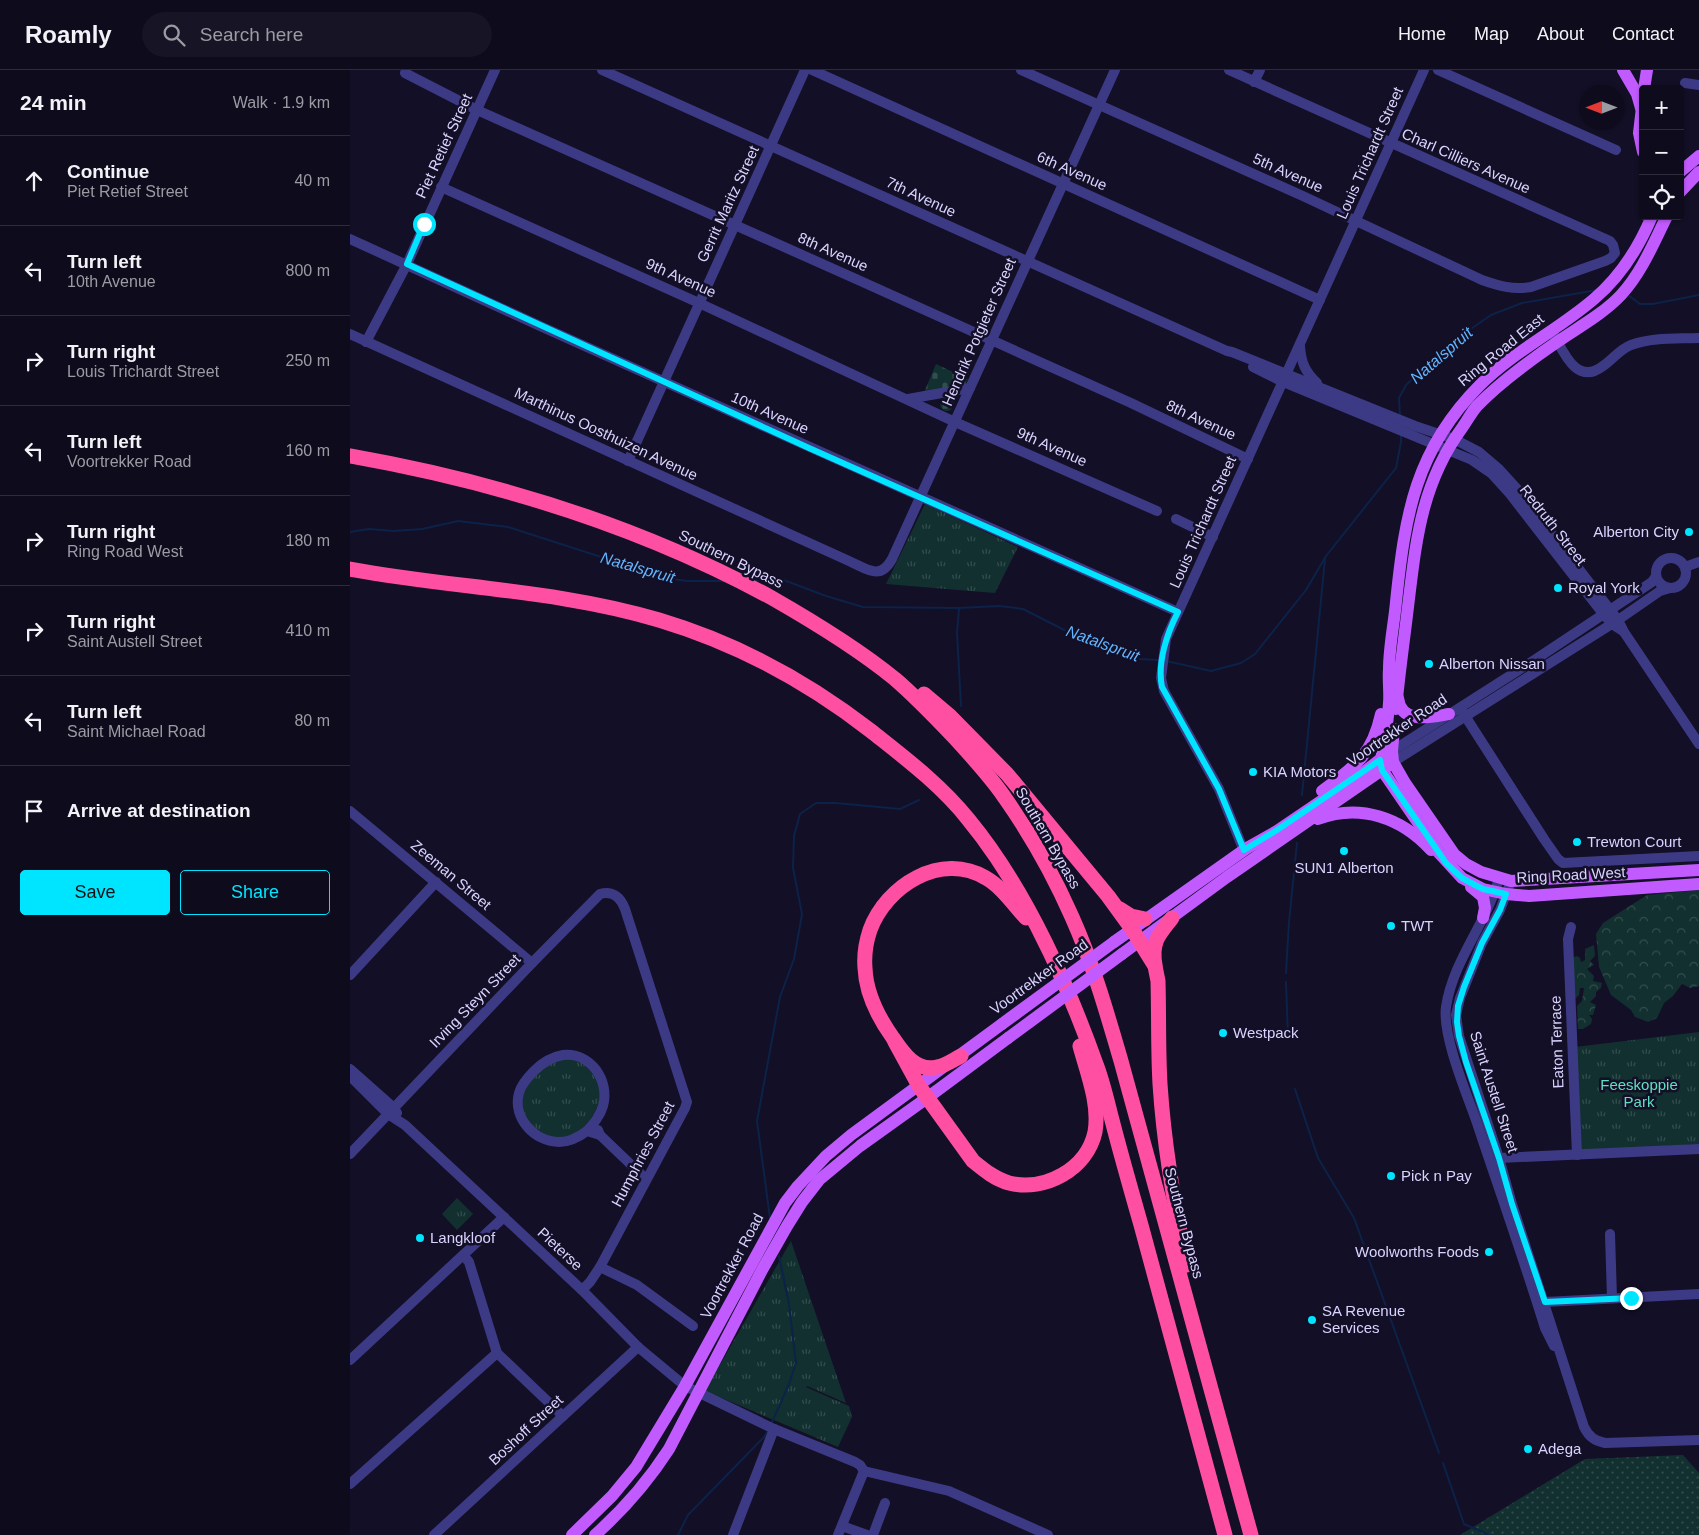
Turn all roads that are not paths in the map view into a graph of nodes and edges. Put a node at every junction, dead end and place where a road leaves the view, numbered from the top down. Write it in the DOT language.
graph roads {
  1 [pos="495,70"];
  2 [pos="602,70"];
  3 [pos="806,70"];
  4 [pos="812,70"];
  5 [pos="1021,70"];
  6 [pos="1115,70"];
  7 [pos="1229,70"];
  8 [pos="1260,70"];
  9 [pos="1424,70"];
  10 [pos="1438,70"];
  11 [pos="1624,70"];
  12 [pos="1647,70"];
  13 [pos="405,73"];
  14 [pos="1254,82"];
  15 [pos="1685,83"];
  16 [pos="1699,84"];
  17 [pos="1645,85"];
  18 [pos="1639,98"];
  19 [pos="1098,105"];
  20 [pos="477,110"];
  21 [pos="1392,144"];
  22 [pos="772,146"];
  23 [pos="1616,150"];
  24 [pos="1699,156"];
  25 [pos="1684,169"];
  26 [pos="1699,172"];
  27 [pos="1063,184"];
  28 [pos="1684,185"];
  29 [pos="441,187"];
  30 [pos="1650,220"];
  31 [pos="1664,220"];
  32 [pos="1356,221"];
  33 [pos="734,225"];
  34 [pos="350,239"];
  35 [pos="1610,241"];
  36 [pos="1027,262"];
  37 [pos="407,264"];
  38 [pos="1320,300"];
  39 [pos="699,302"];
  40 [pos="1551,330"];
  41 [pos="350,334"];
  42 [pos="1699,338"];
  43 [pos="991,341"];
  44 [pos="366,342"];
  45 [pos="1558,342"];
  46 [pos="1300,345"];
  47 [pos="1285,378"];
  48 [pos="664,381"];
  49 [pos="970,388"];
  50 [pos="1324,389"];
  51 [pos="938,394"];
  52 [pos="908,399"];
  53 [pos="938,413"];
  54 [pos="955,422"];
  55 [pos="1413,431"];
  56 [pos="1438,439"];
  57 [pos="1450,444"];
  58 [pos="350,456"];
  59 [pos="1248,458"];
  60 [pos="628,460"];
  61 [pos="919,497"];
  62 [pos="1157,511"];
  63 [pos="1176,519"];
  64 [pos="1213,537"];
  65 [pos="850,561"];
  66 [pos="1699,562"];
  67 [pos="1685,566"];
  68 [pos="350,569"];
  69 [pos="1656,576"];
  70 [pos="1670,588"];
  71 [pos="1178,612"];
  72 [pos="1607,612"];
  73 [pos="1615,622"];
  74 [pos="872,661"];
  75 [pos="1539,663"];
  76 [pos="1389,668"];
  77 [pos="1398,691"];
  78 [pos="1459,712"];
  79 [pos="1699,744"];
  80 [pos="1393,757"];
  81 [pos="1381,765"];
  82 [pos="1313,802"];
  83 [pos="350,812"];
  84 [pos="1308,822"];
  85 [pos="1246,849"];
  86 [pos="1699,856"];
  87 [pos="1446,863"];
  88 [pos="1699,870"];
  89 [pos="1462,878"];
  90 [pos="1505,880"];
  91 [pos="436,882"];
  92 [pos="1699,884"];
  93 [pos="1500,893"];
  94 [pos="1114,906"];
  95 [pos="625,909"];
  96 [pos="1172,918"];
  97 [pos="1483,918"];
  98 [pos="1145,920"];
  99 [pos="1571,927"];
  100 [pos="1040,934"];
  101 [pos="1135,935"];
  102 [pos="532,963"];
  103 [pos="1155,966"];
  104 [pos="1059,972"];
  105 [pos="350,975"];
  106 [pos="896,1042"];
  107 [pos="961,1056"];
  108 [pos="350,1070"];
  109 [pos="350,1076"];
  110 [pos="923,1092"];
  111 [pos="391,1111"];
  112 [pos="595,1122"];
  113 [pos="587,1132"];
  114 [pos="600,1135"];
  115 [pos="1699,1149"];
  116 [pos="350,1154"];
  117 [pos="1577,1155"];
  118 [pos="1499,1158"];
  119 [pos="646,1179"];
  120 [pos="504,1217"];
  121 [pos="1610,1234"];
  122 [pos="464,1256"];
  123 [pos="600,1267"];
  124 [pos="582,1290"];
  125 [pos="1699,1294"];
  126 [pos="1612,1298"];
  127 [pos="1545,1302"];
  128 [pos="692,1326"];
  129 [pos="638,1347"];
  130 [pos="496,1353"];
  131 [pos="350,1360"];
  132 [pos="1567,1374"];
  133 [pos="685,1386"];
  134 [pos="697,1393"];
  135 [pos="1216,1403"];
  136 [pos="563,1416"];
  137 [pos="774,1429"];
  138 [pos="1699,1440"];
  139 [pos="864,1472"];
  140 [pos="350,1484"];
  141 [pos="885,1503"];
  142 [pos="840,1530"];
  143 [pos="434,1535"];
  144 [pos="572,1535"];
  145 [pos="595,1535"];
  146 [pos="732,1535"];
  147 [pos="867,1535"];
  148 [pos="873,1535"];
  149 [pos="1048,1535"];
  150 [pos="1225,1535"];
  151 [pos="1251,1535"];
  1 -- 20 [label="street, Piet Retief Street"];
  2 -- 22 [label="street, 7th Avenue"];
  3 -- 22 [label="street, Gerrit Maritz Street"];
  4 -- 27 [label="street, 6th Avenue"];
  5 -- 19 [label="street, 5th Avenue"];
  6 -- 19 [label="street, Hendrik Potgieter Street"];
  7 -- 14 [label="street, Charl Cilliers Avenue"];
  8 -- 14 [label="street"];
  9 -- 21 [label="street, Louis Trichardt Street"];
  10 -- 23 [label="street"];
  11 -- 18 [label="main road"];
  12 -- 17 [label="main road"];
  13 -- 20 [label="street, 8th Avenue"];
  14 -- 21 [label="street, Charl Cilliers Avenue"];
  15 -- 16 [label="street"];
  19 -- 27 [label="street, Hendrik Potgieter Street"];
  19 -- 32 [label="street, 5th Avenue"];
  20 -- 29 [label="street, Piet Retief Street"];
  20 -- 33 [label="street, 8th Avenue"];
  21 -- 32 [label="street, Louis Trichardt Street"];
  21 -- 35 [label="street, Charl Cilliers Avenue"];
  22 -- 33 [label="street, Gerrit Maritz Street"];
  22 -- 36 [label="street, 7th Avenue"];
  24 -- 25 [label="main road"];
  26 -- 28 [label="main road"];
  27 -- 36 [label="street, Hendrik Potgieter Street"];
  27 -- 38 [label="street, 6th Avenue"];
  29 -- 37 [label="street, Piet Retief Street"];
  29 -- 39 [label="street, 9th Avenue"];
  30 -- 40 [label="main road, Ring Road East"];
  31 -- 45 [label="main road, Ring Road East"];
  32 -- 35 [label="street, 5th Avenue"];
  32 -- 38 [label="street, Louis Trichardt Street"];
  33 -- 39 [label="street, Gerrit Maritz Street"];
  33 -- 43 [label="street, 8th Avenue"];
  34 -- 37 [label="street, 10th Avenue"];
  36 -- 43 [label="street, Hendrik Potgieter Street"];
  36 -- 47 [label="street, 7th Avenue"];
  37 -- 44 [label="street, Piet Retief Street"];
  37 -- 48 [label="street, 10th Avenue"];
  38 -- 46 [label="street, Louis Trichardt Street"];
  39 -- 48 [label="street, Gerrit Maritz Street"];
  39 -- 52 [label="street, 9th Avenue"];
  40 -- 45 [label="street"];
  40 -- 56 [label="main road, Ring Road East"];
  41 -- 44 [label="street, Marthinus Oosthuizen Avenue"];
  42 -- 45 [label="street"];
  43 -- 49 [label="street, Hendrik Potgieter Street"];
  43 -- 59 [label="street, 8th Avenue"];
  44 -- 60 [label="street, Marthinus Oosthuizen Avenue"];
  45 -- 57 [label="main road, Ring Road East"];
  46 -- 47 [label="street, Louis Trichardt Street"];
  46 -- 50 [label="street"];
  47 -- 50 [label="street, 7th Avenue"];
  47 -- 55 [label="street, 7th Avenue"];
  47 -- 59 [label="street, Louis Trichardt Street"];
  48 -- 60 [label="street, Gerrit Maritz Street"];
  48 -- 61 [label="street, 10th Avenue"];
  49 -- 51 [label="street"];
  49 -- 54 [label="street, Hendrik Potgieter Street"];
  50 -- 55 [label="street, 7th Avenue"];
  51 -- 52 [label="street"];
  51 -- 53 [label="street"];
  52 -- 53 [label="street, 9th Avenue"];
  53 -- 54 [label="street, 9th Avenue"];
  54 -- 61 [label="street, Hendrik Potgieter Street"];
  54 -- 62 [label="street, 9th Avenue"];
  55 -- 56 [label="street"];
  56 -- 57 [label="street"];
  56 -- 76 [label="main road, Ring Road East"];
  57 -- 72 [label="street"];
  57 -- 77 [label="main road, Ring Road East"];
  58 -- 74 [label="highway, Southern Bypass"];
  59 -- 64 [label="street, Louis Trichardt Street"];
  60 -- 65 [label="street, Marthinus Oosthuizen Avenue"];
  61 -- 65 [label="street, Hendrik Potgieter Street"];
  61 -- 71 [label="street, 10th Avenue"];
  63 -- 64 [label="street"];
  64 -- 71 [label="street, Louis Trichardt Street"];
  66 -- 67 [label="street"];
  67 -- 69 [label="street"];
  67 -- 70 [label="street"];
  68 -- 100 [label="highway"];
  69 -- 70 [label="street"];
  69 -- 72 [label="street, Voortrekker Road"];
  70 -- 73 [label="street, Voortrekker Road"];
  71 -- 85 [label="street, Louis Trichardt Street"];
  72 -- 73 [label="street"];
  72 -- 75 [label="street, Voortrekker Road"];
  73 -- 75 [label="street, Voortrekker Road"];
  73 -- 79 [label="street"];
  74 -- 94 [label="highway"];
  74 -- 135 [label="highway, Southern Bypass"];
  75 -- 78 [label="street, Voortrekker Road"];
  76 -- 81 [label="main road, Ring Road East"];
  76 -- 82 [label="main road"];
  77 -- 78 [label="main road"];
  77 -- 80 [label="main road, Ring Road East"];
  78 -- 80 [label="street, Voortrekker Road"];
  78 -- 80 [label="street, Voortrekker Road"];
  78 -- 86 [label="street"];
  80 -- 81 [label="main road, Voortrekker Road"];
  80 -- 90 [label="main road, Ring Road West"];
  81 -- 82 [label="main road, Voortrekker Road"];
  81 -- 84 [label="main road, Voortrekker Road"];
  81 -- 87 [label="main road, Ring Road West"];
  82 -- 85 [label="main road, Voortrekker Road"];
  82 -- 85 [label="main road"];
  83 -- 91 [label="street, Zeeman Street"];
  84 -- 87 [label="main road"];
  84 -- 96 [label="main road, Voortrekker Road"];
  85 -- 98 [label="main road, Voortrekker Road"];
  87 -- 89 [label="main road, Ring Road West"];
  88 -- 90 [label="main road, Ring Road West"];
  89 -- 93 [label="main road, Ring Road West"];
  89 -- 97 [label="main road"];
  90 -- 93 [label="street, Saint Austell Street"];
  91 -- 102 [label="street, Zeeman Street"];
  91 -- 105 [label="street"];
  92 -- 93 [label="main road, Ring Road West"];
  93 -- 97 [label="street, Saint Austell Street"];
  93 -- 118 [label="street, Saint Austell Street"];
  94 -- 98 [label="highway"];
  94 -- 101 [label="highway"];
  95 -- 102 [label="street, Irving Steyn Street"];
  95 -- 119 [label="street, Humphries Street"];
  96 -- 101 [label="main road, Voortrekker Road"];
  96 -- 103 [label="highway"];
  97 -- 132 [label="street, Saint Austell Street"];
  98 -- 101 [label="main road, Voortrekker Road"];
  99 -- 117 [label="street, Eaton Terrace"];
  100 -- 104 [label="highway"];
  100 -- 106 [label="highway"];
  101 -- 103 [label="highway"];
  101 -- 107 [label="main road, Voortrekker Road, bridge"];
  101 -- 110 [label="main road, Voortrekker Road, bridge"];
  102 -- 111 [label="street, Irving Steyn Street"];
  103 -- 135 [label="highway"];
  104 -- 110 [label="highway"];
  104 -- 150 [label="highway"];
  106 -- 107 [label="highway"];
  106 -- 110 [label="highway"];
  107 -- 110 [label="main road, Voortrekker Road"];
  108 -- 111 [label="street, Pieterse"];
  109 -- 111 [label="street, Pieterse"];
  110 -- 133 [label="main road, Voortrekker Road"];
  110 -- 134 [label="main road, Voortrekker Road"];
  111 -- 116 [label="street, Irving Steyn Street"];
  111 -- 120 [label="street, Pieterse"];
  112 -- 113 [label="street"];
  112 -- 113 [label="street"];
  112 -- 114 [label="street"];
  113 -- 114 [label="street"];
  114 -- 119 [label="street"];
  115 -- 117 [label="street"];
  117 -- 118 [label="street"];
  118 -- 127 [label="street, Saint Austell Street"];
  119 -- 123 [label="street, Humphries Street"];
  120 -- 122 [label="street"];
  120 -- 124 [label="street, Pieterse"];
  121 -- 126 [label="street"];
  122 -- 130 [label="street"];
  122 -- 131 [label="street"];
  123 -- 124 [label="street, Humphries Street"];
  123 -- 128 [label="street"];
  124 -- 129 [label="street, Pieterse"];
  125 -- 126 [label="street"];
  126 -- 127 [label="street"];
  127 -- 132 [label="street, Saint Austell Street"];
  129 -- 133 [label="street, Pieterse"];
  129 -- 136 [label="street, Boshoff Street"];
  130 -- 136 [label="street"];
  130 -- 140 [label="street"];
  132 -- 138 [label="street, Saint Austell Street"];
  133 -- 134 [label="street, Pieterse"];
  133 -- 144 [label="main road, Voortrekker Road"];
  134 -- 137 [label="street, Pieterse"];
  134 -- 145 [label="main road, Voortrekker Road"];
  135 -- 151 [label="highway, Southern Bypass"];
  136 -- 143 [label="street, Boshoff Street"];
  137 -- 139 [label="street, Pieterse"];
  137 -- 146 [label="street"];
  139 -- 142 [label="street"];
  139 -- 149 [label="street"];
  141 -- 148 [label="street"];
  142 -- 147 [label="street"];
}
